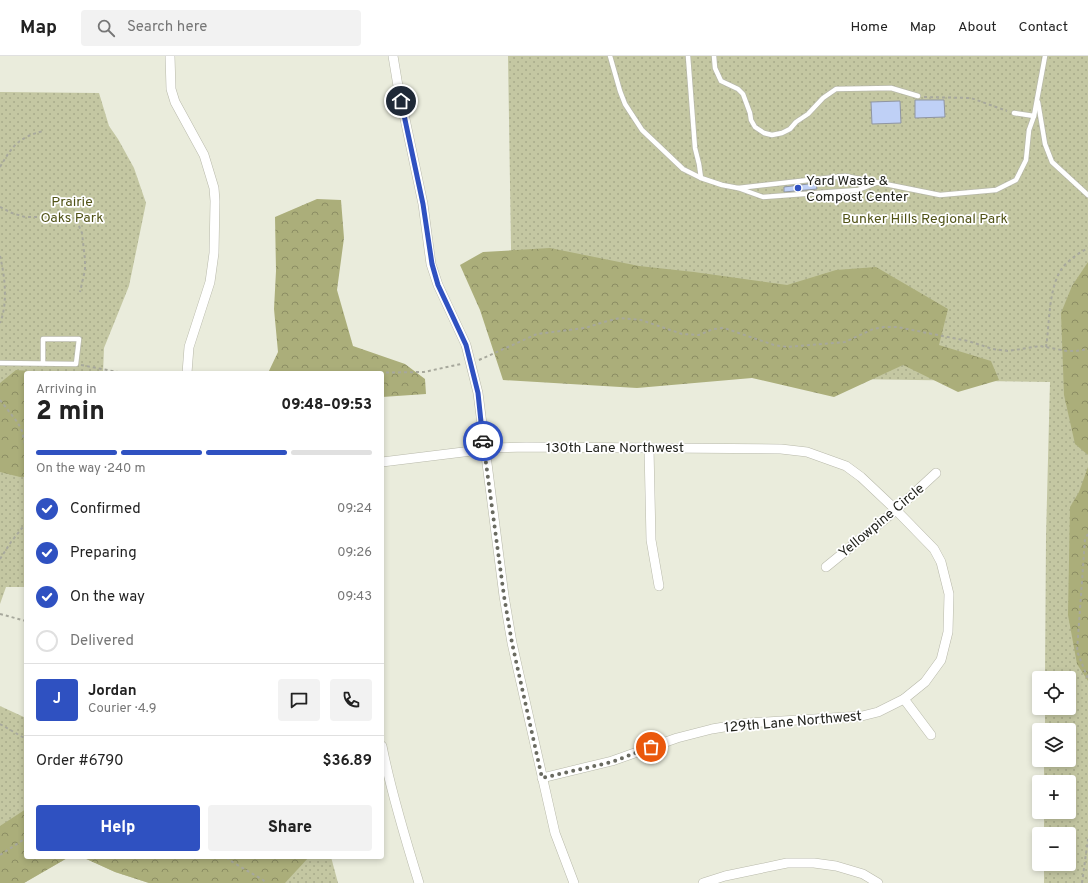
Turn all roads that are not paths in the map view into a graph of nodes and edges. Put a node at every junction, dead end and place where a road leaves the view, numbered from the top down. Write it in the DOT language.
graph roads {
  1 [pos="170,56"];
  2 [pos="393,56"];
  3 [pos="610,56"];
  4 [pos="688,56"];
  5 [pos="714,56"];
  6 [pos="1046,56"];
  7 [pos="918,96"];
  8 [pos="1038,99"];
  9 [pos="1014,113"];
  10 [pos="1034,116"];
  11 [pos="701,178"];
  12 [pos="876,183"];
  13 [pos="738,188"];
  14 [pos="1088,195"];
  15 [pos="0,363"];
  16 [pos="43,364"];
  17 [pos="187,371"];
  18 [pos="649,448"];
  19 [pos="484,450"];
  20 [pos="384,462"];
  21 [pos="936,473"];
  22 [pos="896,510"];
  23 [pos="826,567"];
  24 [pos="660,586"];
  25 [pos="904,699"];
  26 [pos="931,735"];
  27 [pos="384,756"];
  28 [pos="542,778"];
  29 [pos="726,879"];
  30 [pos="419,883"];
  31 [pos="574,883"];
  32 [pos="703,883"];
  33 [pos="878,883"];
  1 -- 17 [label="street"];
  2 -- 19 [label="street"];
  3 -- 11 [label="lane"];
  4 -- 11 [label="lane"];
  5 -- 7 [label="lane"];
  6 -- 8 [label="lane"];
  8 -- 10 [label="lane"];
  8 -- 14 [label="lane"];
  9 -- 10 [label="lane"];
  10 -- 12 [label="lane"];
  11 -- 13 [label="lane"];
  12 -- 13 [label="lane"];
  12 -- 13 [label="lane"];
  15 -- 16 [label="lane"];
  16 -- 16 [label="lane"];
  18 -- 19 [label="street, 130th Lane Northwest"];
  18 -- 22 [label="street, 130th Lane Northwest"];
  18 -- 24 [label="street"];
  19 -- 20 [label="street, 130th Lane Northwest"];
  19 -- 28 [label="street"];
  21 -- 22 [label="street, Yellowpine Circle"];
  22 -- 23 [label="street, Yellowpine Circle"];
  22 -- 25 [label="street, 129th Lane Northwest"];
  25 -- 26 [label="street"];
  25 -- 28 [label="street, 129th Lane Northwest"];
  27 -- 30 [label="street"];
  28 -- 31 [label="street"];
  29 -- 32 [label="street"];
  29 -- 33 [label="street"];
}
